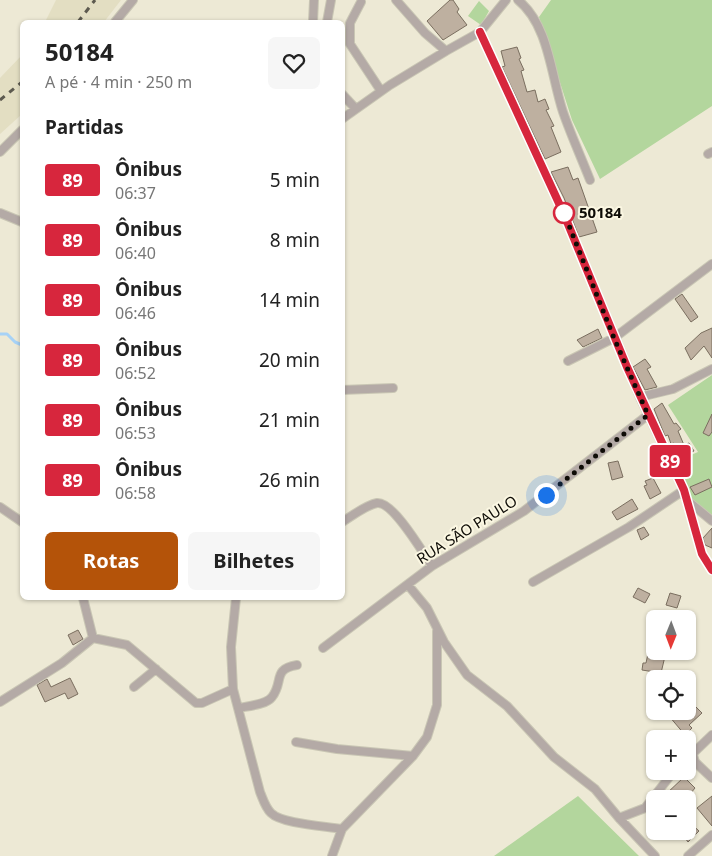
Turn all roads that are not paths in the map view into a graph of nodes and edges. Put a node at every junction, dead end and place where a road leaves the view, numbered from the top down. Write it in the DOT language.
graph roads {
  1 [pos="133,0"];
  2 [pos="314,0"];
  3 [pos="331,0"];
  4 [pos="396,0"];
  5 [pos="506,0"];
  6 [pos="518,0"];
  7 [pos="361,2"];
  8 [pos="117,20"];
  9 [pos="314,20"];
  10 [pos="327,20"];
  11 [pos="480,32"];
  12 [pos="446,51"];
  13 [pos="381,91"];
  14 [pos="345,97"];
  15 [pos="356,109"];
  16 [pos="345,117"];
  17 [pos="20,132"];
  18 [pos="0,152"];
  19 [pos="590,180"];
  20 [pos="0,214"];
  21 [pos="20,221"];
  22 [pos="712,264"];
  23 [pos="614,338"];
  24 [pos="568,361"];
  25 [pos="712,368"];
  26 [pos="393,388"];
  27 [pos="345,390"];
  28 [pos="640,397"];
  29 [pos="648,415"];
  30 [pos="684,490"];
  31 [pos="688,501"];
  32 [pos="0,506"];
  33 [pos="345,520"];
  34 [pos="20,521"];
  35 [pos="712,521"];
  36 [pos="432,566"];
  37 [pos="712,570"];
  38 [pos="533,582"];
  39 [pos="408,585"];
  40 [pos="84,600"];
  41 [pos="236,600"];
  42 [pos="436,624"];
  43 [pos="93,638"];
  44 [pos="323,648"];
  45 [pos="297,664"];
  46 [pos="156,669"];
  47 [pos="134,687"];
  48 [pos="233,689"];
  49 [pos="0,702"];
  50 [pos="238,708"];
  51 [pos="712,735"];
  52 [pos="296,742"];
  53 [pos="696,750"];
  54 [pos="413,756"];
  55 [pos="696,763"];
  56 [pos="712,778"];
  57 [pos="667,780"];
  58 [pos="619,818"];
  59 [pos="342,829"];
  60 [pos="712,835"];
  61 [pos="332,856"];
  62 [pos="655,856"];
  63 [pos="688,856"];
  1 -- 8 [label="street"];
  2 -- 9 [label="street"];
  3 -- 10 [label="street"];
  4 -- 12 [label="street"];
  5 -- 11 [label="street"];
  6 -- 19 [label="street"];
  7 -- 13 [label="street"];
  11 -- 12 [label="street"];
  11 -- 23 [label="street"];
  12 -- 13 [label="street"];
  13 -- 15 [label="street"];
  14 -- 15 [label="street"];
  15 -- 16 [label="street"];
  17 -- 18 [label="street"];
  20 -- 21 [label="street"];
  22 -- 23 [label="street"];
  23 -- 24 [label="street"];
  23 -- 28 [label="street"];
  25 -- 28 [label="street"];
  26 -- 27 [label="street"];
  28 -- 29 [label="street"];
  29 -- 30 [label="street"];
  29 -- 36 [label="street, RUA SÃO PAULO"];
  30 -- 31 [label="street"];
  30 -- 38 [label="street"];
  31 -- 35 [label="street"];
  31 -- 37 [label="street"];
  32 -- 34 [label="street"];
  33 -- 36 [label="street"];
  36 -- 39 [label="street, RUA SÃO PAULO"];
  39 -- 42 [label="street"];
  39 -- 44 [label="street, RUA SÃO PAULO"];
  40 -- 43 [label="street"];
  41 -- 48 [label="street"];
  42 -- 54 [label="street"];
  42 -- 58 [label="street"];
  43 -- 46 [label="street"];
  43 -- 49 [label="street"];
  45 -- 50 [label="street"];
  46 -- 47 [label="street"];
  46 -- 48 [label="street"];
  48 -- 50 [label="street"];
  50 -- 59 [label="street"];
  51 -- 53 [label="street"];
  52 -- 54 [label="street"];
  54 -- 59 [label="street"];
  55 -- 56 [label="street"];
  57 -- 58 [label="street"];
  58 -- 62 [label="street"];
  59 -- 61 [label="street"];
  60 -- 63 [label="street"];
}
